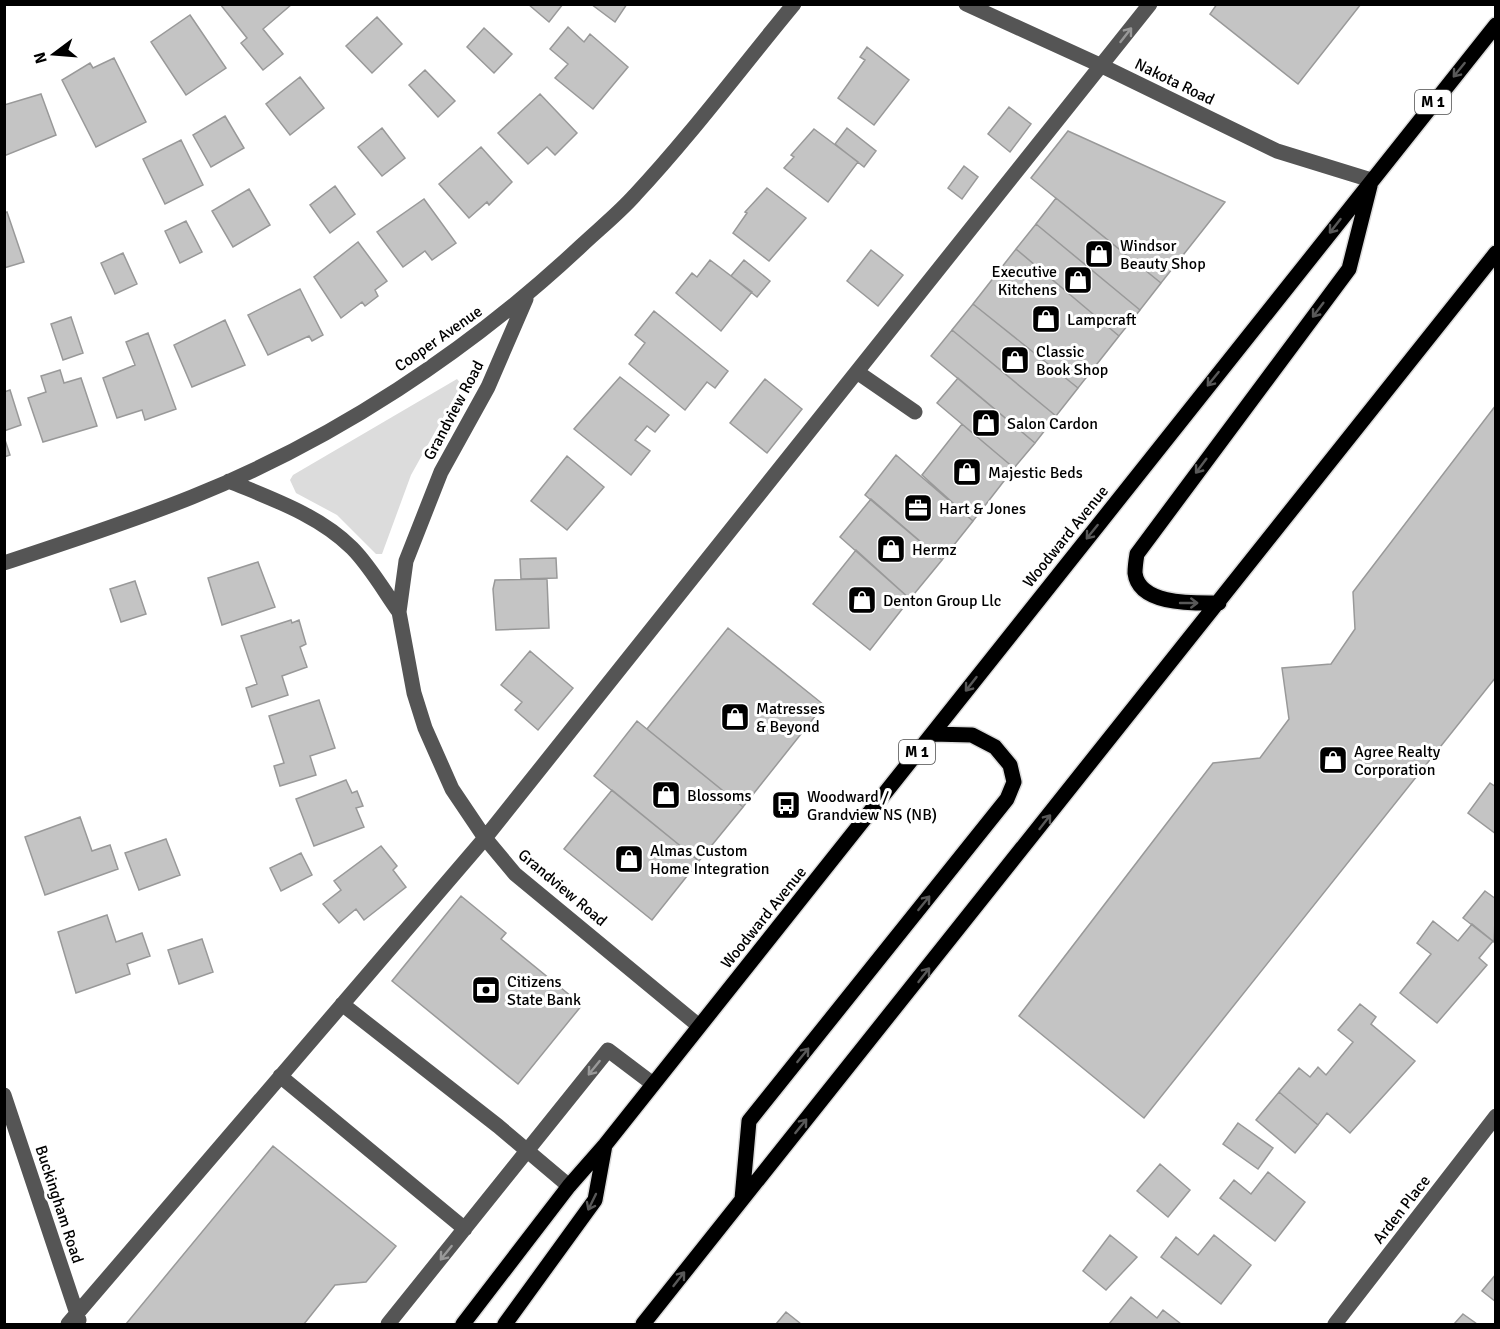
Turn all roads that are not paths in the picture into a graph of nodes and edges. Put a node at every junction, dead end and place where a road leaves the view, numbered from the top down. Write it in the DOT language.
graph roads {
  1 [pos="794,4"];
  2 [pos="966,4"];
  3 [pos="1150,4"];
  4 [pos="1496,25"];
  5 [pos="1102,66"];
  6 [pos="1371,180"];
  7 [pos="1496,253"];
  8 [pos="527,296"];
  9 [pos="857,372"];
  10 [pos="915,412"];
  11 [pos="230,481"];
  12 [pos="4,563"];
  13 [pos="1219,603"];
  14 [pos="399,612"];
  15 [pos="932,734"];
  16 [pos="485,838"];
  17 [pos="342,1004"];
  18 [pos="699,1026"];
  19 [pos="280,1076"];
  20 [pos="653,1084"];
  21 [pos="4,1095"];
  22 [pos="1496,1116"];
  23 [pos="605,1145"];
  24 [pos="528,1150"];
  25 [pos="569,1186"];
  26 [pos="742,1199"];
  27 [pos="465,1229"];
  28 [pos="76,1321"];
  29 [pos="388,1324"];
  30 [pos="463,1324"];
  31 [pos="505,1324"];
  32 [pos="643,1324"];
  33 [pos="1335,1324"];
  1 -- 8 [label="street, Cooper Avenue"];
  2 -- 5 [label="street, Nakota Road"];
  5 -- 3 [label="street, one-way"];
  4 -- 6 [label="main road, Woodward Avenue / M 1, one-way"];
  5 -- 6 [label="street, Nakota Road"];
  5 -- 9 [label="street"];
  6 -- 13 [label="main road, one-way"];
  6 -- 15 [label="main road, Woodward Avenue / M 1, one-way"];
  7 -- 13 [label="main road"];
  8 -- 11 [label="street, Cooper Avenue"];
  8 -- 14 [label="street, Grandview Road"];
  9 -- 10 [label="street"];
  9 -- 16 [label="street"];
  11 -- 12 [label="street, Cooper Avenue"];
  11 -- 14 [label="street, Grandview Road"];
  26 -- 13 [label="main road, one-way"];
  14 -- 16 [label="street, Grandview Road"];
  15 -- 18 [label="main road, Woodward Avenue / M 1"];
  26 -- 15 [label="main road, one-way"];
  16 -- 17 [label="street"];
  16 -- 18 [label="street, Grandview Road"];
  17 -- 19 [label="street"];
  17 -- 24 [label="street"];
  18 -- 20 [label="main road, Woodward Avenue / M 1"];
  19 -- 27 [label="street"];
  19 -- 28 [label="street"];
  20 -- 23 [label="main road, Woodward Avenue / M 1"];
  20 -- 24 [label="street, one-way"];
  21 -- 28 [label="street, Buckingham Road"];
  22 -- 33 [label="street, Arden Place"];
  23 -- 25 [label="main road, Woodward Avenue / M 1"];
  23 -- 31 [label="main road, one-way"];
  24 -- 25 [label="street"];
  24 -- 27 [label="street"];
  25 -- 30 [label="main road, Woodward Avenue / M 1"];
  32 -- 26 [label="main road, one-way"];
  27 -- 29 [label="street, one-way"];
}
